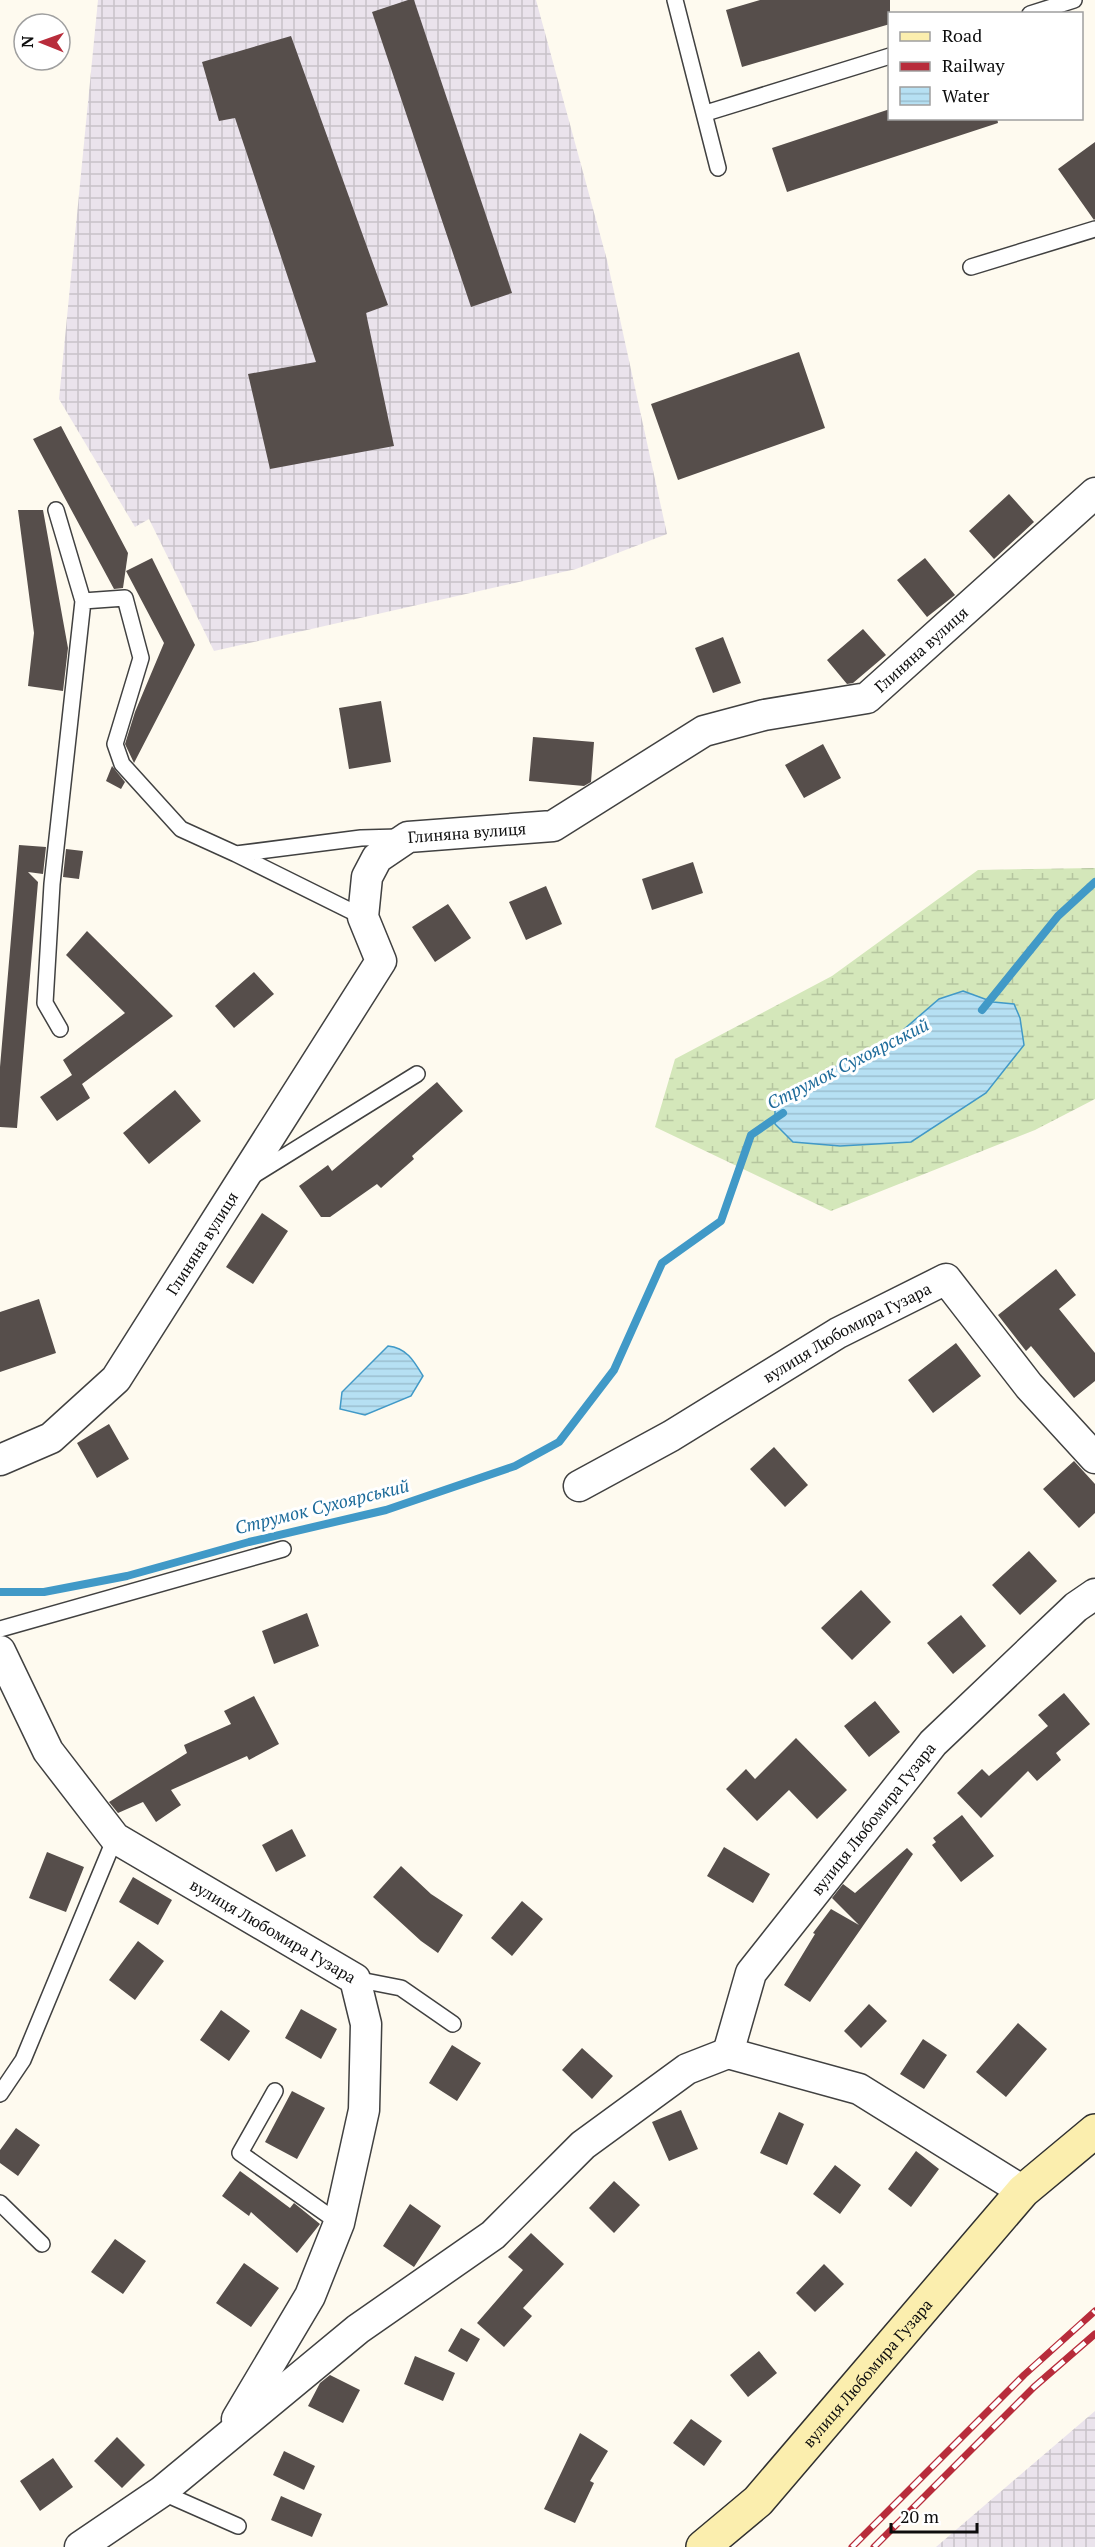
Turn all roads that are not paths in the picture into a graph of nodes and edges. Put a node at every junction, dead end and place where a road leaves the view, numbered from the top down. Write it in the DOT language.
graph roads {
  1 [pos="675,0"];
  2 [pos="1074,0"];
  3 [pos="1036,12"];
  4 [pos="888,57"];
  5 [pos="706,112"];
  6 [pos="718,168"];
  7 [pos="1095,230"];
  8 [pos="971,267"];
  9 [pos="1095,493"];
  10 [pos="56,510"];
  11 [pos="83,601"];
  12 [pos="408,837"];
  13 [pos="236,854"];
  14 [pos="363,917"];
  15 [pos="60,1029"];
  16 [pos="417,1074"];
  17 [pos="239,1185"];
  18 [pos="1095,1458"];
  19 [pos="0,1460"];
  20 [pos="579,1486"];
  21 [pos="283,1549"];
  22 [pos="1095,1594"];
  23 [pos="0,1629"];
  24 [pos="0,1650"];
  25 [pos="115,1838"];
  26 [pos="356,1979"];
  27 [pos="453,2024"];
  28 [pos="728,2053"];
  29 [pos="274,2091"];
  30 [pos="0,2094"];
  31 [pos="1095,2131"];
  32 [pos="1023,2191"];
  33 [pos="0,2203"];
  34 [pos="339,2223"];
  35 [pos="42,2244"];
  36 [pos="227,2436"];
  37 [pos="161,2492"];
  38 [pos="237,2526"];
  39 [pos="80,2547"];
  40 [pos="703,2547"];
  1 -- 5 [label="lane"];
  2 -- 3 [label="lane"];
  4 -- 5 [label="lane"];
  5 -- 6 [label="lane"];
  7 -- 8 [label="lane"];
  9 -- 12 [label="street, Глиняна вулиця"];
  10 -- 11 [label="lane"];
  11 -- 13 [label="lane"];
  11 -- 15 [label="lane"];
  12 -- 13 [label="lane"];
  12 -- 14 [label="street, Глиняна вулиця"];
  13 -- 14 [label="lane"];
  14 -- 17 [label="street, Глиняна вулиця"];
  16 -- 17 [label="lane"];
  17 -- 19 [label="street, Глиняна вулиця"];
  18 -- 20 [label="street, вулиця Любомира Гузара"];
  21 -- 23 [label="lane"];
  22 -- 28 [label="street, вулиця Любомира Гузара"];
  24 -- 25 [label="street, вулиця Любомира Гузара"];
  25 -- 26 [label="street, вулиця Любомира Гузара"];
  25 -- 30 [label="lane"];
  26 -- 27 [label="lane"];
  26 -- 34 [label="street, вулиця Любомира Гузара"];
  28 -- 32 [label="street"];
  28 -- 36 [label="street, вулиця Любомира Гузара"];
  29 -- 34 [label="lane"];
  31 -- 32 [label="main road, вулиця Любомира Гузара"];
  32 -- 40 [label="main road, вулиця Любомира Гузара"];
  33 -- 35 [label="lane"];
  34 -- 36 [label="street, вулиця Любомира Гузара"];
  36 -- 37 [label="street, вулиця Любомира Гузара"];
  37 -- 38 [label="lane"];
  37 -- 39 [label="street, вулиця Любомира Гузара"];
}
